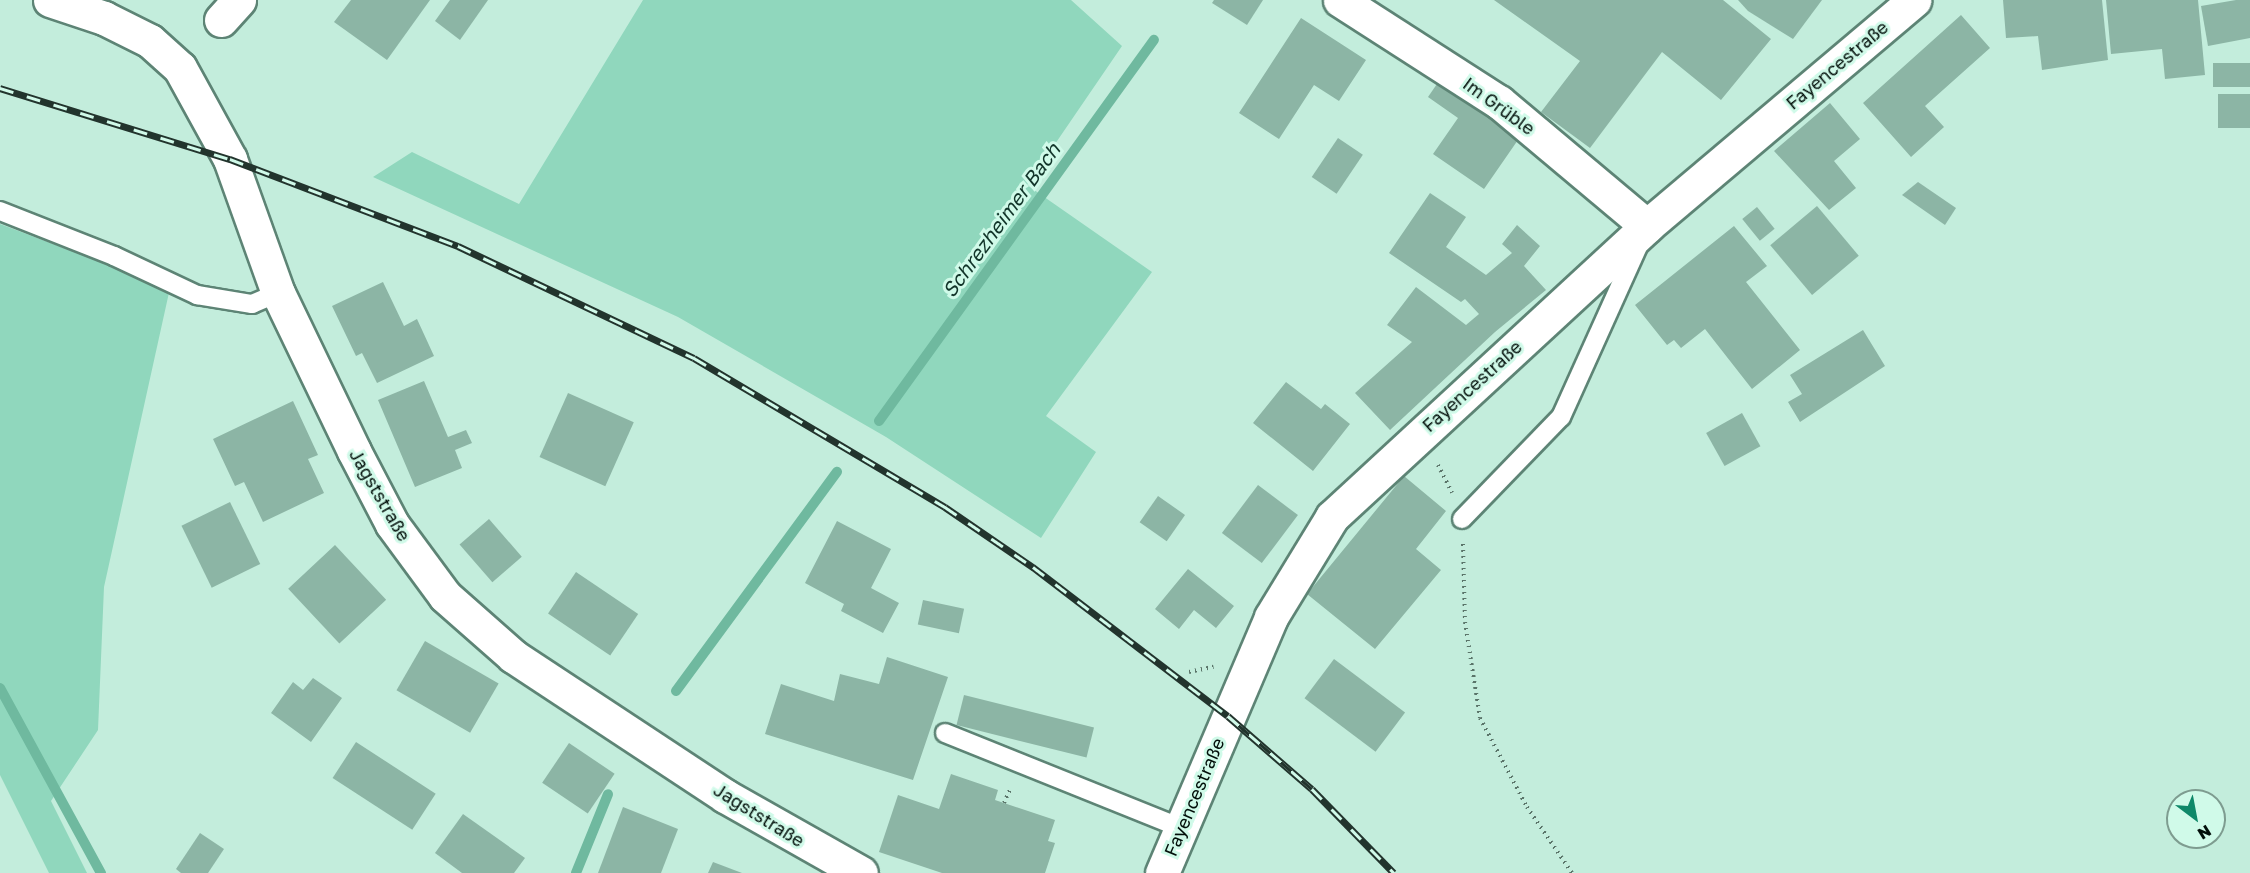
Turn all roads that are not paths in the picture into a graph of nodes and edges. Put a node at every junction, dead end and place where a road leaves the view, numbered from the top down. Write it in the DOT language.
graph roads {
  1 [pos="50,0"];
  2 [pos="1340,0"];
  3 [pos="1914,0"];
  4 [pos="0,211"];
  5 [pos="1647,226"];
  6 [pos="278,293"];
  7 [pos="1462,519"];
  8 [pos="945,733"];
  9 [pos="1181,828"];
  10 [pos="861,873"];
  11 [pos="1162,873"];
  1 -- 6 [label="street, Jagststraße"];
  2 -- 5 [label="street, Im Grüble"];
  3 -- 5 [label="street, Fayencestraße"];
  4 -- 6 [label="lane"];
  5 -- 7 [label="lane"];
  5 -- 9 [label="street, Fayencestraße"];
  6 -- 10 [label="street, Jagststraße"];
  8 -- 9 [label="lane"];
  9 -- 11 [label="street, Fayencestraße"];
}
